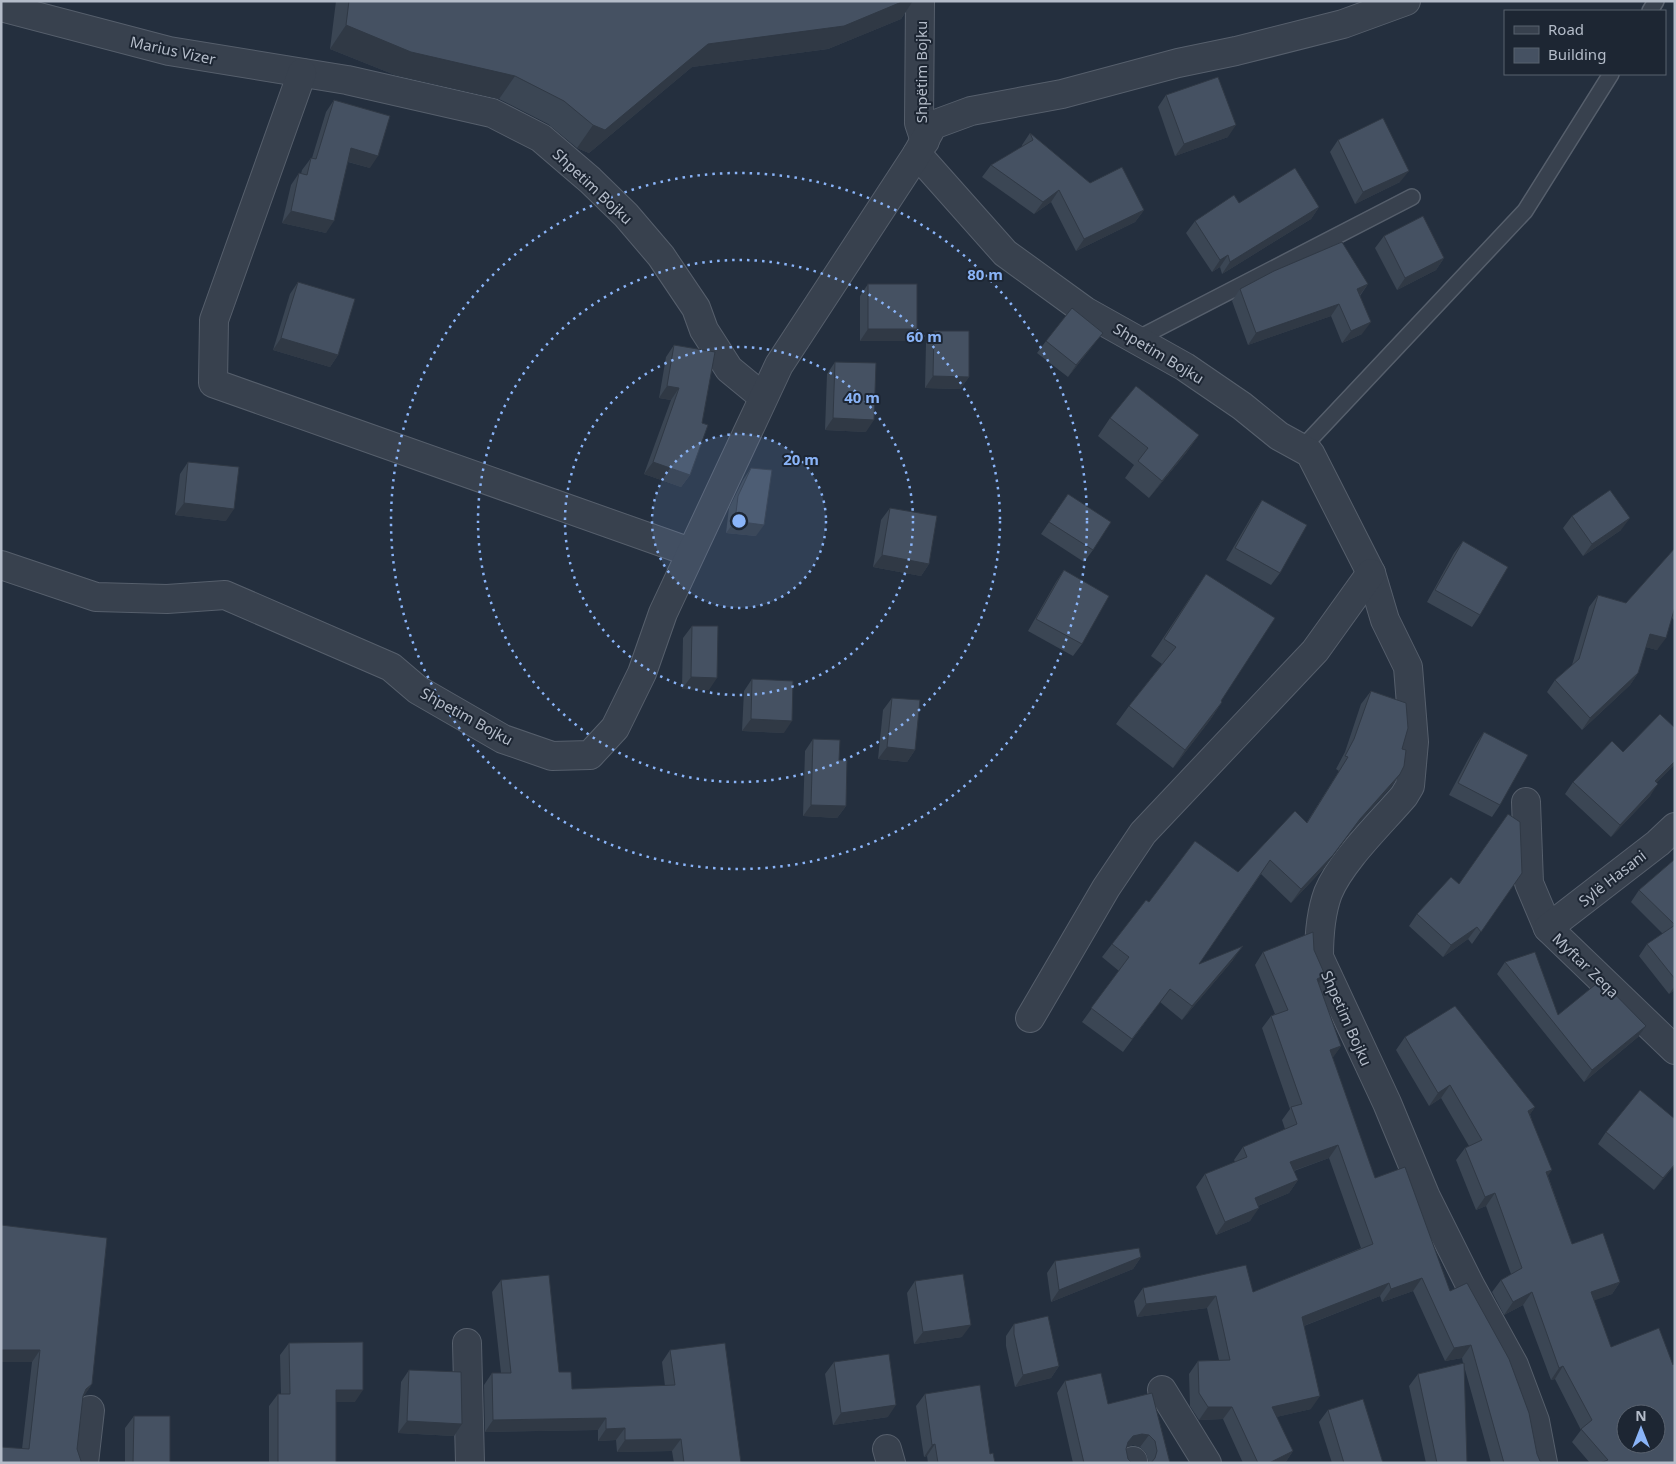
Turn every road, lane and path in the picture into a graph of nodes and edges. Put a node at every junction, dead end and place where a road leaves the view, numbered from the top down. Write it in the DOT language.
graph roads {
  1 [pos="920,1"];
  2 [pos="1406,1"];
  3 [pos="1,7"];
  4 [pos="302,73"];
  5 [pos="1610,75"];
  6 [pos="348,80"];
  7 [pos="921,148"];
  8 [pos="1412,198"];
  9 [pos="1137,339"];
  10 [pos="763,397"];
  11 [pos="1302,448"];
  12 [pos="690,552"];
  13 [pos="1,565"];
  14 [pos="1371,573"];
  15 [pos="1526,802"];
  16 [pos="1675,826"];
  17 [pos="1548,928"];
  18 [pos="1030,1018"];
  19 [pos="1675,1050"];
  20 [pos="467,1343"];
  21 [pos="1162,1390"];
  22 [pos="90,1410"];
  23 [pos="84,1463"];
  24 [pos="470,1463"];
  25 [pos="1207,1463"];
  26 [pos="1543,1463"];
  1 -- 7 [label="street, Shpëtim Bojku"];
  2 -- 7 [label="street, Shpetim Bojku"];
  3 -- 4 [label="street, Marius Vizer"];
  4 -- 6 [label="street, Marius Vizer"];
  4 -- 12 [label="street"];
  5 -- 11 [label="lane"];
  6 -- 10 [label="street, Shpetim Bojku"];
  7 -- 9 [label="street, Shpetim Bojku"];
  7 -- 10 [label="street, Shpetim Bojku"];
  8 -- 9 [label="lane"];
  9 -- 11 [label="street, Shpetim Bojku"];
  10 -- 12 [label="street, Shpetim Bojku"];
  11 -- 14 [label="street, Shpetim Bojku"];
  12 -- 13 [label="street, Shpetim Bojku"];
  14 -- 18 [label="street"];
  14 -- 26 [label="street, Shpetim Bojku"];
  15 -- 17 [label="street, Myftar Zeqa"];
  16 -- 17 [label="street, Sylë Hasani"];
  17 -- 19 [label="street, Myftar Zeqa"];
  20 -- 24 [label="street"];
  21 -- 25 [label="street"];
  22 -- 23 [label="street"];
}
